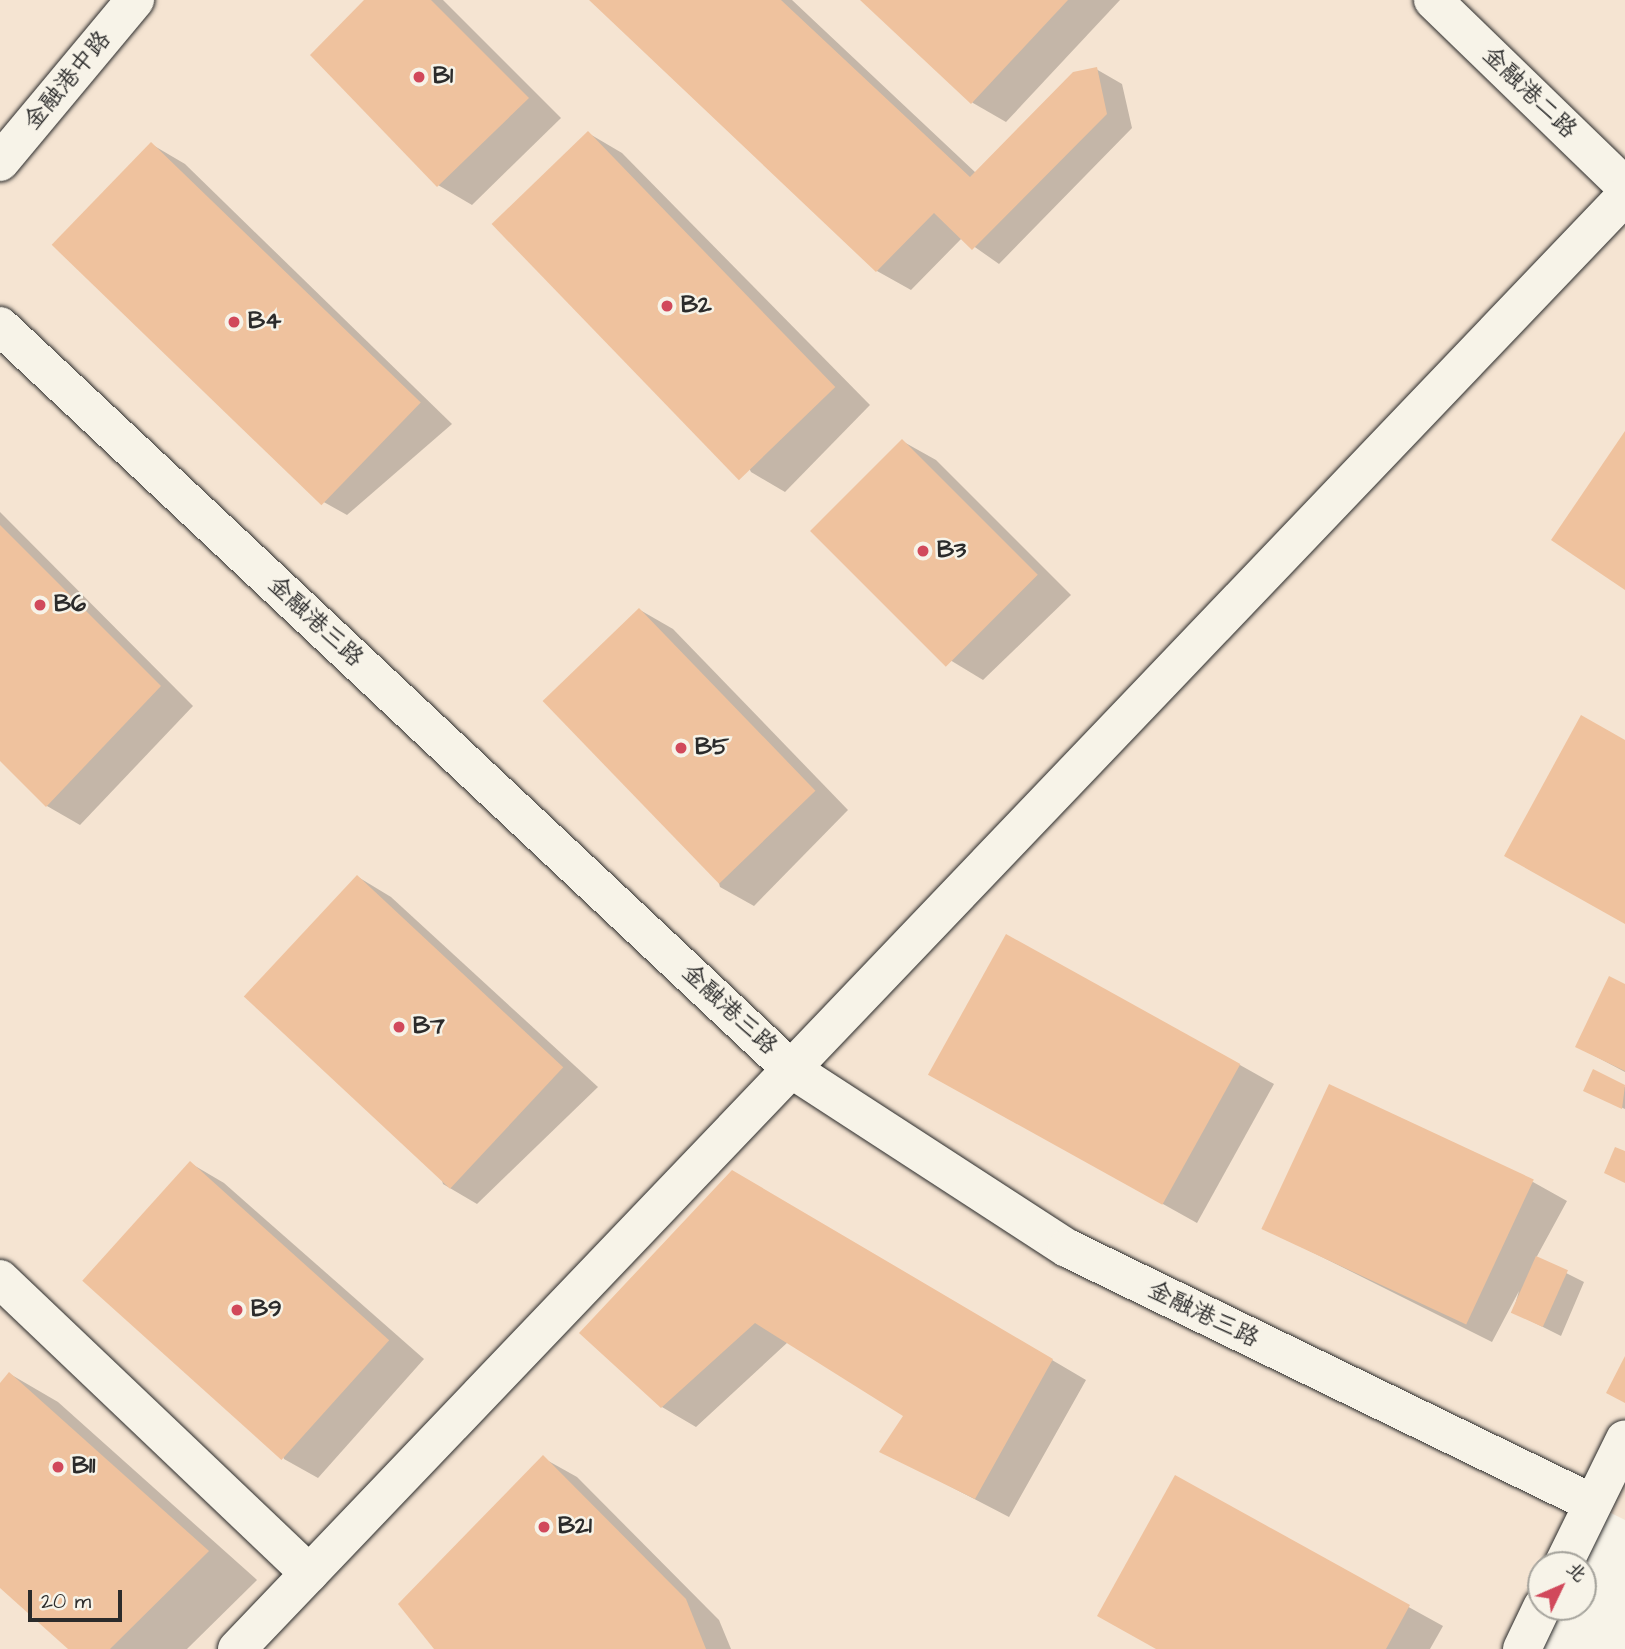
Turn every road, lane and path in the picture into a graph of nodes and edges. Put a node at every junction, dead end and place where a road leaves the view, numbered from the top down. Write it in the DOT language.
graph roads {
  1 [pos="135,0"];
  2 [pos="1433,0"];
  3 [pos="0,162"];
  4 [pos="1625,186"];
  5 [pos="1625,196"];
  6 [pos="0,326"];
  7 [pos="791,1069"];
  8 [pos="5,1293"];
  9 [pos="1625,1439"];
  10 [pos="1592,1503"];
  11 [pos="1570,1551"];
  12 [pos="309,1573"];
  13 [pos="1535,1621"];
  14 [pos="237,1649"];
  15 [pos="1522,1649"];
  1 -- 3 [label="street, 金融港中路"];
  2 -- 4 [label="street, 金融港二路"];
  5 -- 7 [label="street"];
  6 -- 7 [label="street, 金融港三路"];
  7 -- 10 [label="street, 金融港三路"];
  7 -- 12 [label="street"];
  8 -- 12 [label="street"];
  9 -- 10 [label="street"];
  10 -- 11 [label="street"];
  12 -- 14 [label="street"];
  13 -- 15 [label="street"];
}
